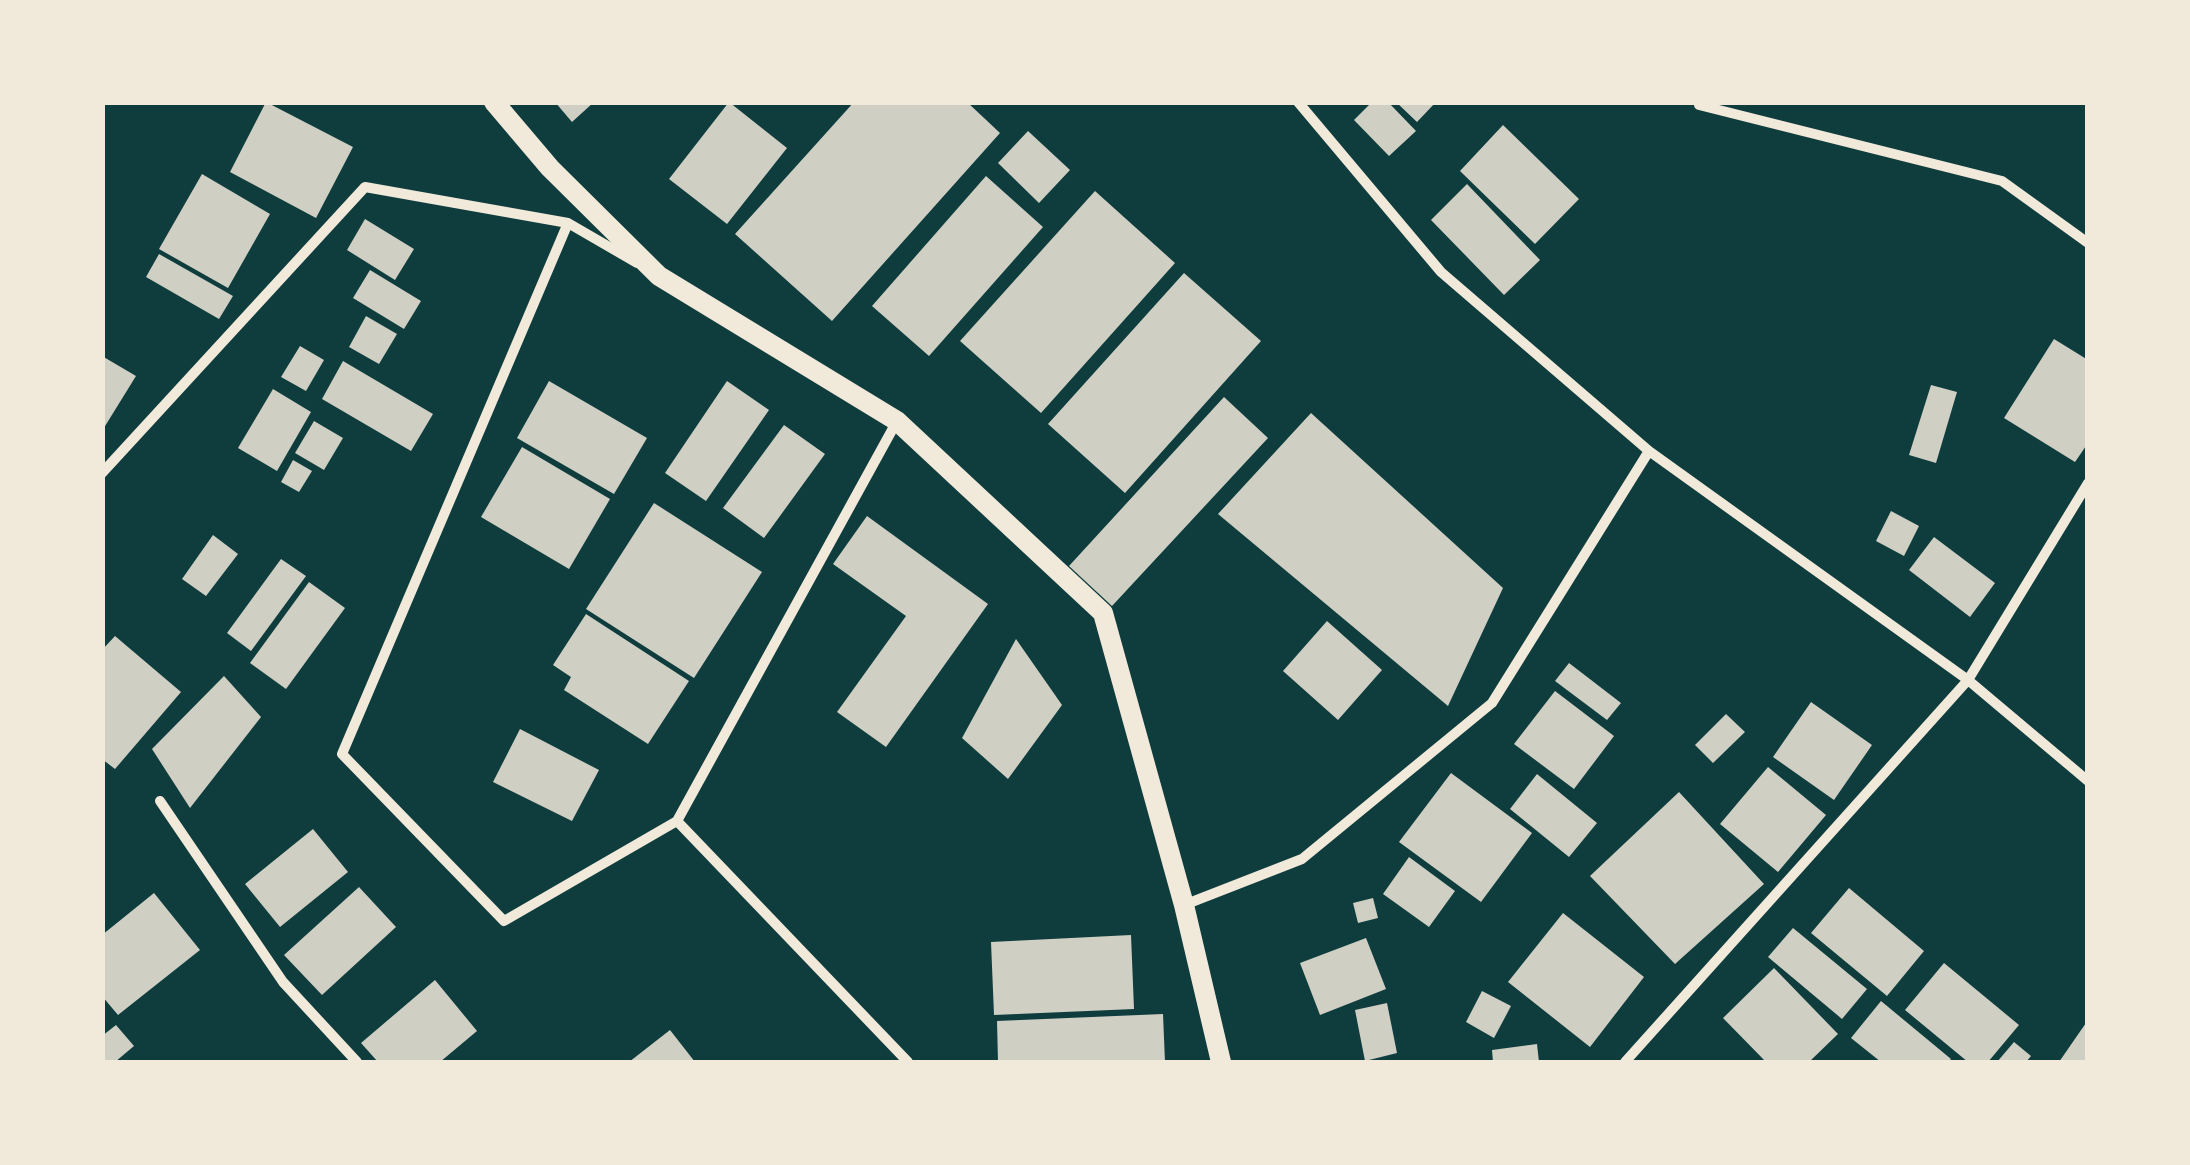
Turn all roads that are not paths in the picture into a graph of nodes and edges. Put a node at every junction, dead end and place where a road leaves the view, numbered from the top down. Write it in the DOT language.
graph roads {
  1 [pos="494,102"];
  2 [pos="1298,102"];
  3 [pos="1686,102"];
  4 [pos="1712,102"];
  5 [pos="1699,105"];
  6 [pos="568,223"];
  7 [pos="2088,244"];
  8 [pos="659,276"];
  9 [pos="897,421"];
  10 [pos="1649,451"];
  11 [pos="102,473"];
  12 [pos="2088,483"];
  13 [pos="1968,680"];
  14 [pos="2088,781"];
  15 [pos="160,801"];
  16 [pos="677,821"];
  17 [pos="1184,905"];
  18 [pos="1216,1039"];
  19 [pos="357,1062"];
  20 [pos="908,1062"];
  21 [pos="1221,1062"];
  22 [pos="1231,1062"];
  23 [pos="1626,1062"];
  1 -- 8 [label="main road"];
  2 -- 10 [label="street"];
  3 -- 5 [label="street"];
  4 -- 5 [label="street"];
  5 -- 7 [label="street"];
  6 -- 8 [label="street"];
  6 -- 11 [label="street"];
  6 -- 16 [label="street"];
  8 -- 9 [label="main road"];
  9 -- 16 [label="street"];
  9 -- 17 [label="main road"];
  10 -- 13 [label="street"];
  10 -- 17 [label="street"];
  12 -- 13 [label="street"];
  13 -- 14 [label="street"];
  13 -- 23 [label="street"];
  15 -- 19 [label="street"];
  16 -- 20 [label="street"];
  17 -- 18 [label="main road"];
  18 -- 21 [label="main road"];
  18 -- 22 [label="main road"];
}
